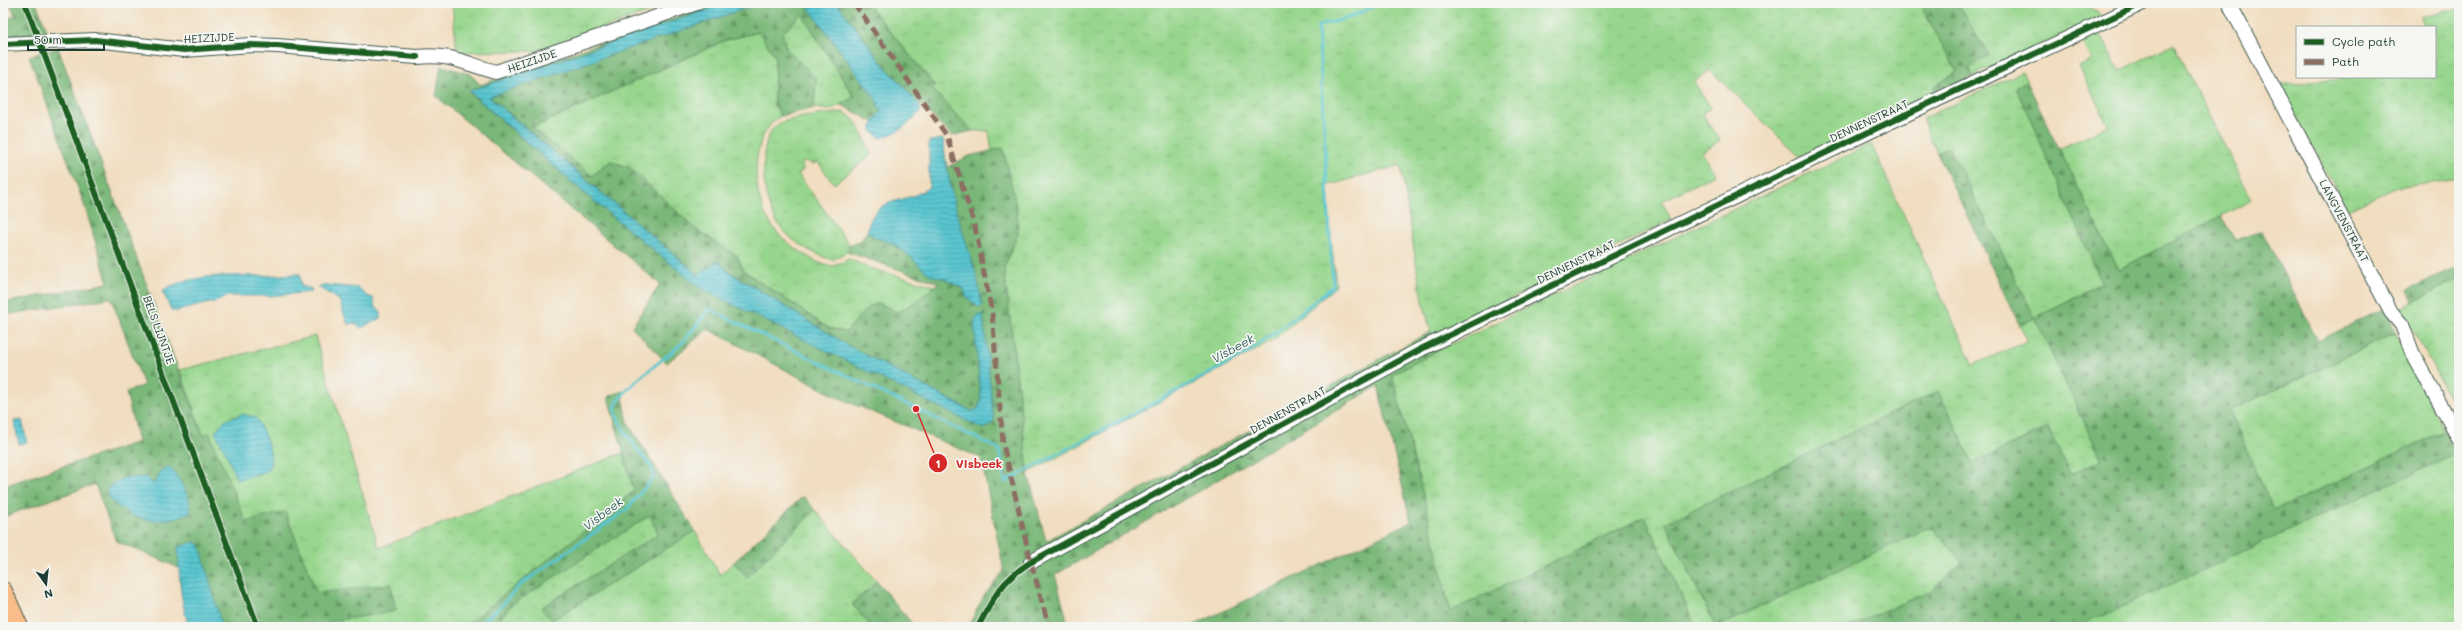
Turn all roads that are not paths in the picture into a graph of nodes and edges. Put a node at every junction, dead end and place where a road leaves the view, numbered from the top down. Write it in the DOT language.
graph roads {
  1 [pos="697,3"];
  2 [pos="2143,3"];
  3 [pos="2229,3"];
  4 [pos="3,44"];
  5 [pos="2459,439"];
  6 [pos="1031,562"];
  7 [pos="3,591"];
  8 [pos="19,627"];
  1 -- 4 [label="street, HEIZIJDE"];
  2 -- 6 [label="street, DENNENSTRAAT"];
  3 -- 5 [label="street, LANGVENSTRAAT"];
  7 -- 8 [label="main road"];
}
